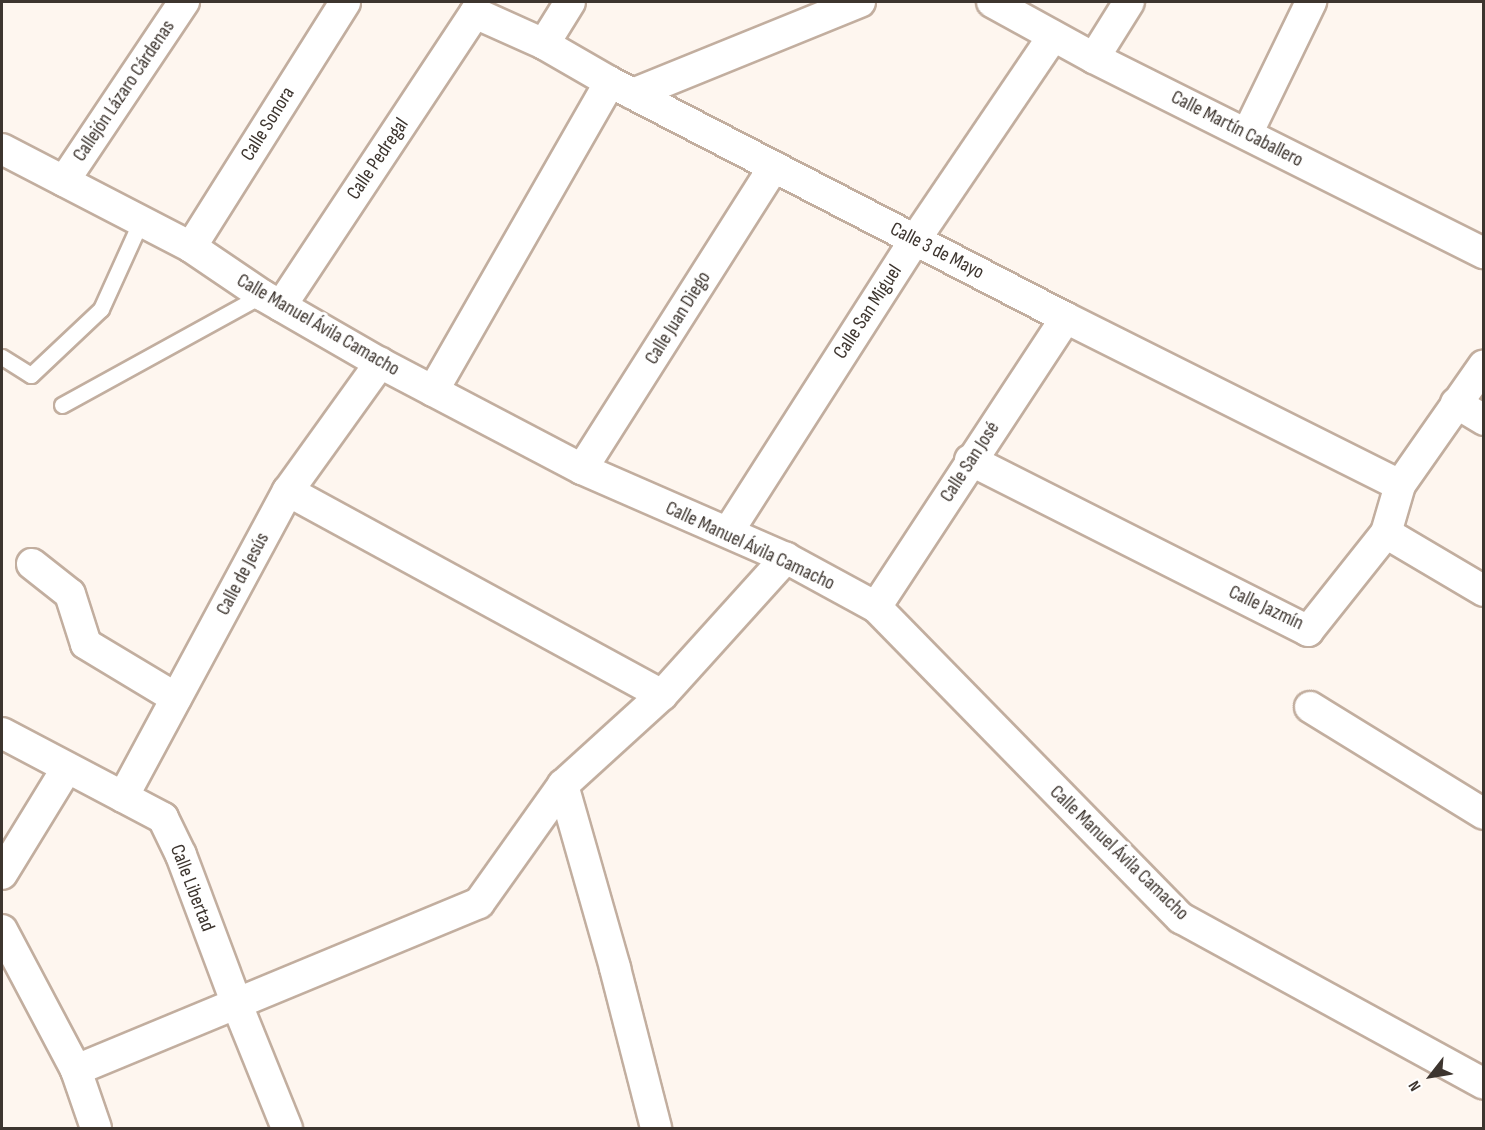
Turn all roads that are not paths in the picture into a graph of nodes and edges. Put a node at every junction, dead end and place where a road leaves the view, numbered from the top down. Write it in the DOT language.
graph roads {
  1 [pos="184,2"];
  2 [pos="345,2"];
  3 [pos="570,2"];
  4 [pos="860,2"];
  5 [pos="992,2"];
  6 [pos="1129,2"];
  7 [pos="1311,2"];
  8 [pos="475,12"];
  9 [pos="1053,36"];
  10 [pos="544,44"];
  11 [pos="1094,58"];
  12 [pos="622,88"];
  13 [pos="1247,134"];
  14 [pos="3,152"];
  15 [pos="774,167"];
  16 [pos="64,181"];
  17 [pos="141,221"];
  18 [pos="915,240"];
  19 [pos="191,246"];
  20 [pos="1484,253"];
  21 [pos="272,300"];
  22 [pos="1066,318"];
  23 [pos="2,357"];
  24 [pos="380,363"];
  25 [pos="1484,365"];
  26 [pos="433,391"];
  27 [pos="1456,403"];
  28 [pos="62,405"];
  29 [pos="1484,420"];
  30 [pos="970,460"];
  31 [pos="582,469"];
  32 [pos="1400,486"];
  33 [pos="288,491"];
  34 [pos="728,532"];
  35 [pos="1386,533"];
  36 [pos="786,558"];
  37 [pos="32,564"];
  38 [pos="1484,591"];
  39 [pos="876,607"];
  40 [pos="662,695"];
  41 [pos="176,698"];
  42 [pos="1310,707"];
  43 [pos="2,734"];
  44 [pos="67,768"];
  45 [pos="563,785"];
  46 [pos="123,797"];
  47 [pos="1484,814"];
  48 [pos="2,874"];
  49 [pos="2,930"];
  50 [pos="236,1002"];
  51 [pos="76,1071"];
  52 [pos="1484,1084"];
  53 [pos="96,1128"];
  54 [pos="287,1128"];
  55 [pos="656,1128"];
  1 -- 16 [label="street, Callejón Lázaro Cárdenas"];
  2 -- 19 [label="street, Calle Sonora"];
  3 -- 10 [label="street"];
  4 -- 12 [label="street"];
  5 -- 9 [label="street, Calle Martín Caballero"];
  6 -- 11 [label="street"];
  7 -- 13 [label="street"];
  8 -- 10 [label="street, Calle 3 de Mayo"];
  8 -- 21 [label="street, Calle Pedregal"];
  9 -- 11 [label="street, Calle Martín Caballero"];
  9 -- 18 [label="street, Calle San Miguel"];
  10 -- 12 [label="street, Calle 3 de Mayo"];
  11 -- 13 [label="street, Calle Martín Caballero"];
  12 -- 15 [label="street, Calle 3 de Mayo"];
  12 -- 26 [label="street"];
  13 -- 20 [label="street, Calle Martín Caballero"];
  14 -- 16 [label="street, Calle Manuel Ávila Camacho"];
  15 -- 18 [label="street, Calle 3 de Mayo"];
  15 -- 31 [label="street, Calle Juan Diego"];
  16 -- 17 [label="street, Calle Manuel Ávila Camacho"];
  17 -- 19 [label="street, Calle Manuel Ávila Camacho"];
  17 -- 23 [label="lane"];
  18 -- 22 [label="street, Calle 3 de Mayo"];
  18 -- 34 [label="street, Calle San Miguel"];
  19 -- 21 [label="street, Calle Manuel Ávila Camacho"];
  21 -- 24 [label="street, Calle Manuel Ávila Camacho"];
  21 -- 28 [label="lane"];
  22 -- 30 [label="street, Calle San José"];
  22 -- 32 [label="street, Calle 3 de Mayo"];
  24 -- 26 [label="street, Calle Manuel Ávila Camacho"];
  24 -- 33 [label="street, Calle de Jesús"];
  25 -- 27 [label="street, Calle Jazmín"];
  26 -- 31 [label="street, Calle Manuel Ávila Camacho"];
  27 -- 29 [label="street"];
  27 -- 32 [label="street, Calle Jazmín"];
  30 -- 35 [label="street, Calle Jazmín"];
  30 -- 39 [label="street, Calle San José"];
  31 -- 34 [label="street, Calle Manuel Ávila Camacho"];
  32 -- 35 [label="street, Calle Jazmín"];
  33 -- 40 [label="street"];
  33 -- 41 [label="street, Calle de Jesús"];
  34 -- 36 [label="street, Calle Manuel Ávila Camacho"];
  35 -- 38 [label="street"];
  36 -- 39 [label="street, Calle Manuel Ávila Camacho"];
  36 -- 40 [label="street"];
  37 -- 41 [label="street"];
  39 -- 52 [label="street, Calle Manuel Ávila Camacho"];
  40 -- 45 [label="street"];
  41 -- 46 [label="street, Calle de Jesús"];
  42 -- 47 [label="street"];
  43 -- 44 [label="street, Calle Libertad"];
  44 -- 46 [label="street, Calle Libertad"];
  44 -- 48 [label="street"];
  45 -- 50 [label="street"];
  45 -- 55 [label="street"];
  46 -- 50 [label="street, Calle Libertad"];
  49 -- 51 [label="street"];
  50 -- 51 [label="street"];
  50 -- 54 [label="street, Calle Libertad"];
  51 -- 53 [label="street"];
}
